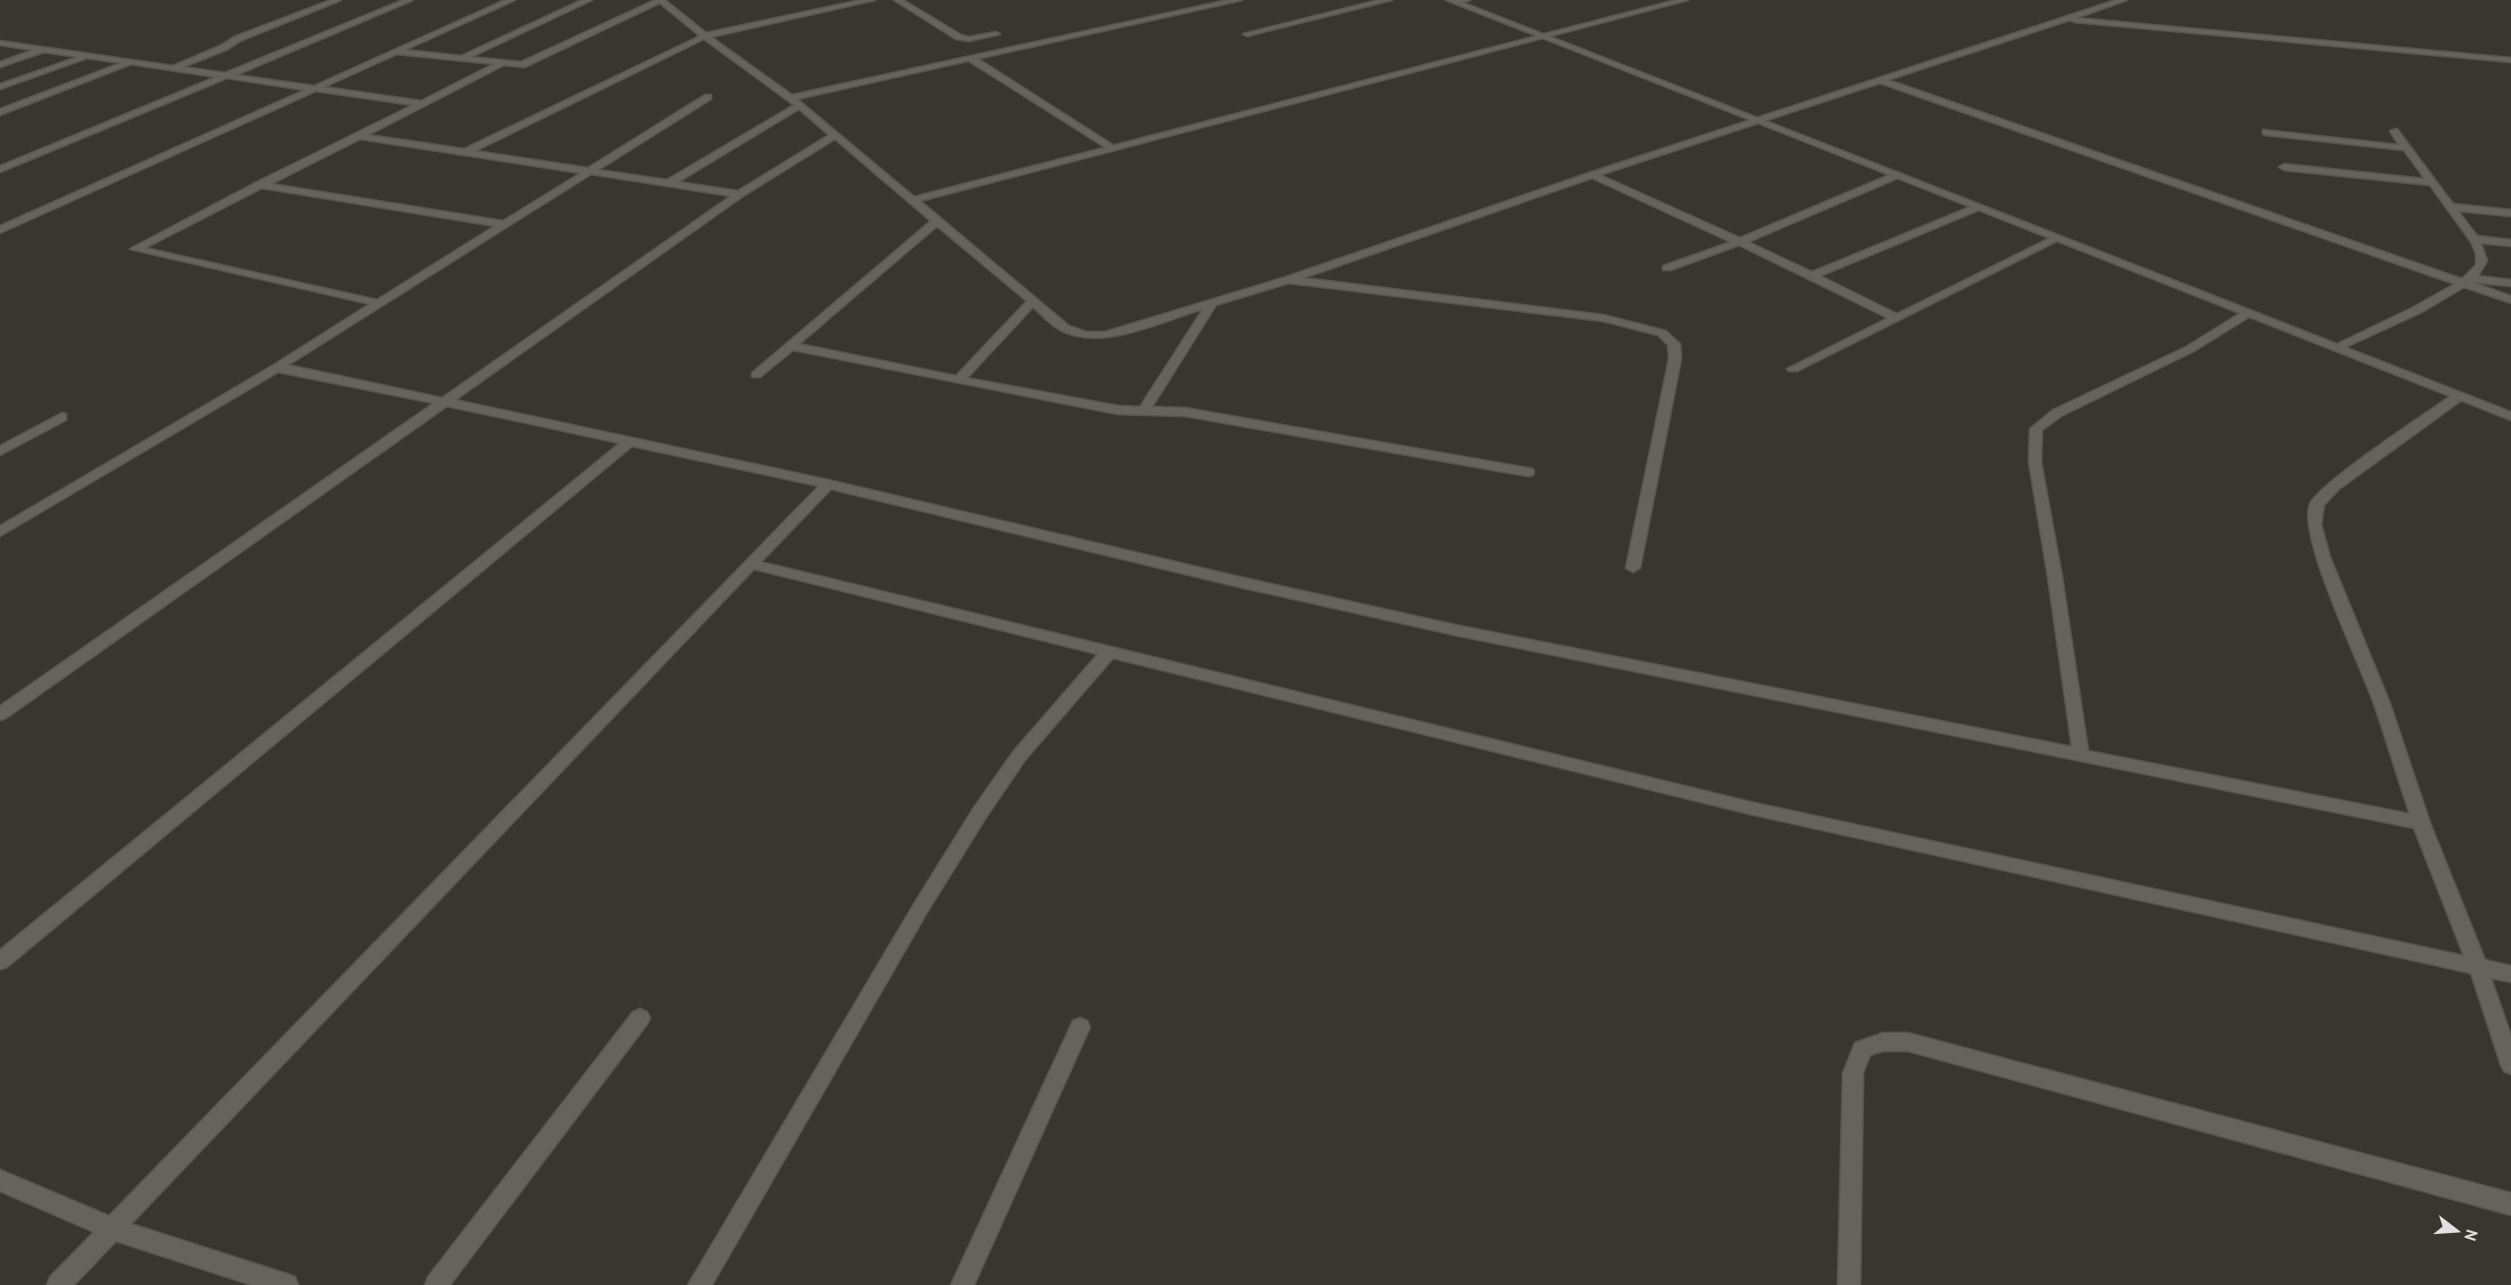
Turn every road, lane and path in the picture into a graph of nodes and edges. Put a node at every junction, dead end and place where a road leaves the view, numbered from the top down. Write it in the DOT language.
graph roads {
  1 [pos="336,0"];
  2 [pos="410,0"];
  3 [pos="511,0"];
  4 [pos="588,0"];
  5 [pos="661,0"];
  6 [pos="871,0"];
  7 [pos="898,0"];
  8 [pos="1238,0"];
  9 [pos="1388,0"];
  10 [pos="1684,0"];
  11 [pos="2123,0"];
  12 [pos="1458,1"];
  13 [pos="2068,19"];
  14 [pos="996,34"];
  15 [pos="1247,34"];
  16 [pos="705,36"];
  17 [pos="1544,37"];
  18 [pos="0,43"];
  19 [pos="44,49"];
  20 [pos="396,51"];
  21 [pos="87,56"];
  22 [pos="460,59"];
  23 [pos="972,59"];
  24 [pos="2511,60"];
  25 [pos="131,62"];
  26 [pos="501,64"];
  27 [pos="0,65"];
  28 [pos="173,68"];
  29 [pos="225,76"];
  30 [pos="1880,80"];
  31 [pos="0,87"];
  32 [pos="314,88"];
  33 [pos="708,97"];
  34 [pos="791,98"];
  35 [pos="423,104"];
  36 [pos="800,106"];
  37 [pos="0,112"];
  38 [pos="1757,120"];
  39 [pos="2394,131"];
  40 [pos="2266,132"];
  41 [pos="835,135"];
  42 [pos="358,136"];
  43 [pos="2406,148"];
  44 [pos="1114,149"];
  45 [pos="464,153"];
  46 [pos="2284,167"];
  47 [pos="0,169"];
  48 [pos="593,170"];
  49 [pos="1592,175"];
  50 [pos="1897,175"];
  51 [pos="669,183"];
  52 [pos="2433,183"];
  53 [pos="258,185"];
  54 [pos="740,194"];
  55 [pos="912,200"];
  56 [pos="1978,207"];
  57 [pos="2450,207"];
  58 [pos="2511,213"];
  59 [pos="937,221"];
  60 [pos="506,225"];
  61 [pos="0,230"];
  62 [pos="2058,238"];
  63 [pos="2474,239"];
  64 [pos="1739,242"];
  65 [pos="2511,243"];
  66 [pos="1667,268"];
  67 [pos="1812,276"];
  68 [pos="1290,279"];
  69 [pos="2468,281"];
  70 [pos="2511,283"];
  71 [pos="2511,300"];
  72 [pos="1033,301"];
  73 [pos="378,303"];
  74 [pos="1212,303"];
  75 [pos="2248,313"];
  76 [pos="1897,318"];
  77 [pos="791,346"];
  78 [pos="2337,348"];
  79 [pos="276,368"];
  80 [pos="1793,369"];
  81 [pos="756,375"];
  82 [pos="959,380"];
  83 [pos="2459,396"];
  84 [pos="444,401"];
  85 [pos="1143,412"];
  86 [pos="2511,416"];
  87 [pos="62,417"];
  88 [pos="629,442"];
  89 [pos="0,451"];
  90 [pos="1528,472"];
  91 [pos="828,484"];
  92 [pos="0,532"];
  93 [pos="750,564"];
  94 [pos="1632,568"];
  95 [pos="1108,653"];
  96 [pos="0,714"];
  97 [pos="2081,756"];
  98 [pos="2421,823"];
  99 [pos="0,961"];
  100 [pos="2478,967"];
  101 [pos="2511,974"];
  102 [pos="640,1017"];
  103 [pos="1080,1027"];
  104 [pos="2511,1065"];
  105 [pos="0,1180"];
  106 [pos="2511,1204"];
  107 [pos="112,1229"];
  108 [pos="58,1285"];
  109 [pos="287,1285"];
  110 [pos="436,1285"];
  111 [pos="699,1285"];
  112 [pos="962,1285"];
  113 [pos="1849,1285"];
  1 -- 28 [label="street"];
  2 -- 29 [label="street"];
  3 -- 20 [label="street"];
  4 -- 22 [label="street"];
  5 -- 16 [label="street"];
  5 -- 26 [label="street"];
  6 -- 16 [label="street"];
  7 -- 14 [label="street"];
  8 -- 23 [label="street"];
  9 -- 15 [label="street"];
  10 -- 17 [label="street"];
  11 -- 13 [label="street"];
  12 -- 17 [label="street"];
  13 -- 24 [label="street"];
  13 -- 30 [label="street"];
  16 -- 34 [label="street"];
  16 -- 45 [label="street"];
  17 -- 38 [label="street"];
  17 -- 44 [label="street"];
  18 -- 19 [label="street"];
  19 -- 21 [label="street"];
  19 -- 27 [label="street"];
  20 -- 22 [label="street"];
  20 -- 32 [label="street"];
  21 -- 25 [label="street"];
  21 -- 31 [label="street"];
  22 -- 26 [label="street"];
  23 -- 34 [label="street"];
  23 -- 44 [label="street"];
  25 -- 28 [label="street"];
  25 -- 37 [label="street"];
  26 -- 35 [label="street"];
  28 -- 29 [label="street"];
  29 -- 32 [label="street"];
  29 -- 47 [label="street"];
  30 -- 38 [label="street"];
  30 -- 69 [label="street"];
  32 -- 35 [label="street"];
  32 -- 61 [label="street"];
  33 -- 48 [label="street"];
  34 -- 36 [label="street"];
  35 -- 42 [label="street"];
  36 -- 41 [label="street"];
  36 -- 51 [label="street"];
  38 -- 49 [label="street"];
  38 -- 50 [label="street"];
  39 -- 43 [label="street"];
  40 -- 43 [label="street"];
  41 -- 54 [label="street"];
  41 -- 55 [label="street"];
  42 -- 45 [label="street"];
  42 -- 53 [label="street"];
  43 -- 52 [label="street"];
  44 -- 55 [label="street"];
  45 -- 48 [label="street"];
  46 -- 52 [label="street"];
  48 -- 51 [label="street"];
  48 -- 60 [label="street"];
  49 -- 64 [label="street"];
  49 -- 68 [label="street"];
  50 -- 56 [label="street"];
  50 -- 64 [label="street"];
  51 -- 54 [label="street"];
  52 -- 57 [label="street"];
  53 -- 60 [label="street"];
  53 -- 73 [label="street"];
  54 -- 84 [label="street"];
  55 -- 59 [label="street"];
  56 -- 62 [label="street"];
  56 -- 67 [label="street"];
  57 -- 58 [label="street"];
  57 -- 63 [label="street"];
  59 -- 72 [label="street"];
  59 -- 77 [label="street"];
  60 -- 73 [label="street"];
  62 -- 75 [label="street"];
  62 -- 76 [label="street"];
  63 -- 65 [label="street"];
  63 -- 69 [label="street"];
  64 -- 66 [label="street"];
  64 -- 67 [label="street"];
  67 -- 76 [label="street"];
  68 -- 74 [label="street"];
  68 -- 94 [label="street"];
  69 -- 70 [label="street"];
  69 -- 71 [label="street"];
  69 -- 78 [label="street"];
  72 -- 74 [label="street"];
  72 -- 82 [label="street"];
  73 -- 79 [label="street"];
  74 -- 85 [label="street"];
  75 -- 78 [label="street"];
  75 -- 97 [label="street"];
  76 -- 80 [label="street"];
  77 -- 81 [label="street"];
  77 -- 82 [label="street"];
  78 -- 83 [label="street"];
  79 -- 84 [label="street"];
  79 -- 92 [label="street"];
  82 -- 85 [label="street"];
  83 -- 86 [label="street"];
  83 -- 98 [label="street"];
  84 -- 88 [label="street"];
  84 -- 96 [label="street"];
  85 -- 90 [label="street"];
  87 -- 89 [label="street"];
  88 -- 91 [label="street"];
  88 -- 99 [label="street"];
  91 -- 93 [label="street"];
  91 -- 97 [label="street"];
  93 -- 95 [label="street"];
  93 -- 107 [label="street"];
  95 -- 100 [label="street"];
  95 -- 111 [label="street"];
  97 -- 98 [label="street"];
  98 -- 100 [label="street"];
  100 -- 101 [label="street"];
  100 -- 104 [label="street"];
  102 -- 110 [label="street"];
  103 -- 112 [label="street"];
  105 -- 107 [label="street"];
  106 -- 113 [label="street"];
  107 -- 108 [label="street"];
  107 -- 109 [label="street"];
}
